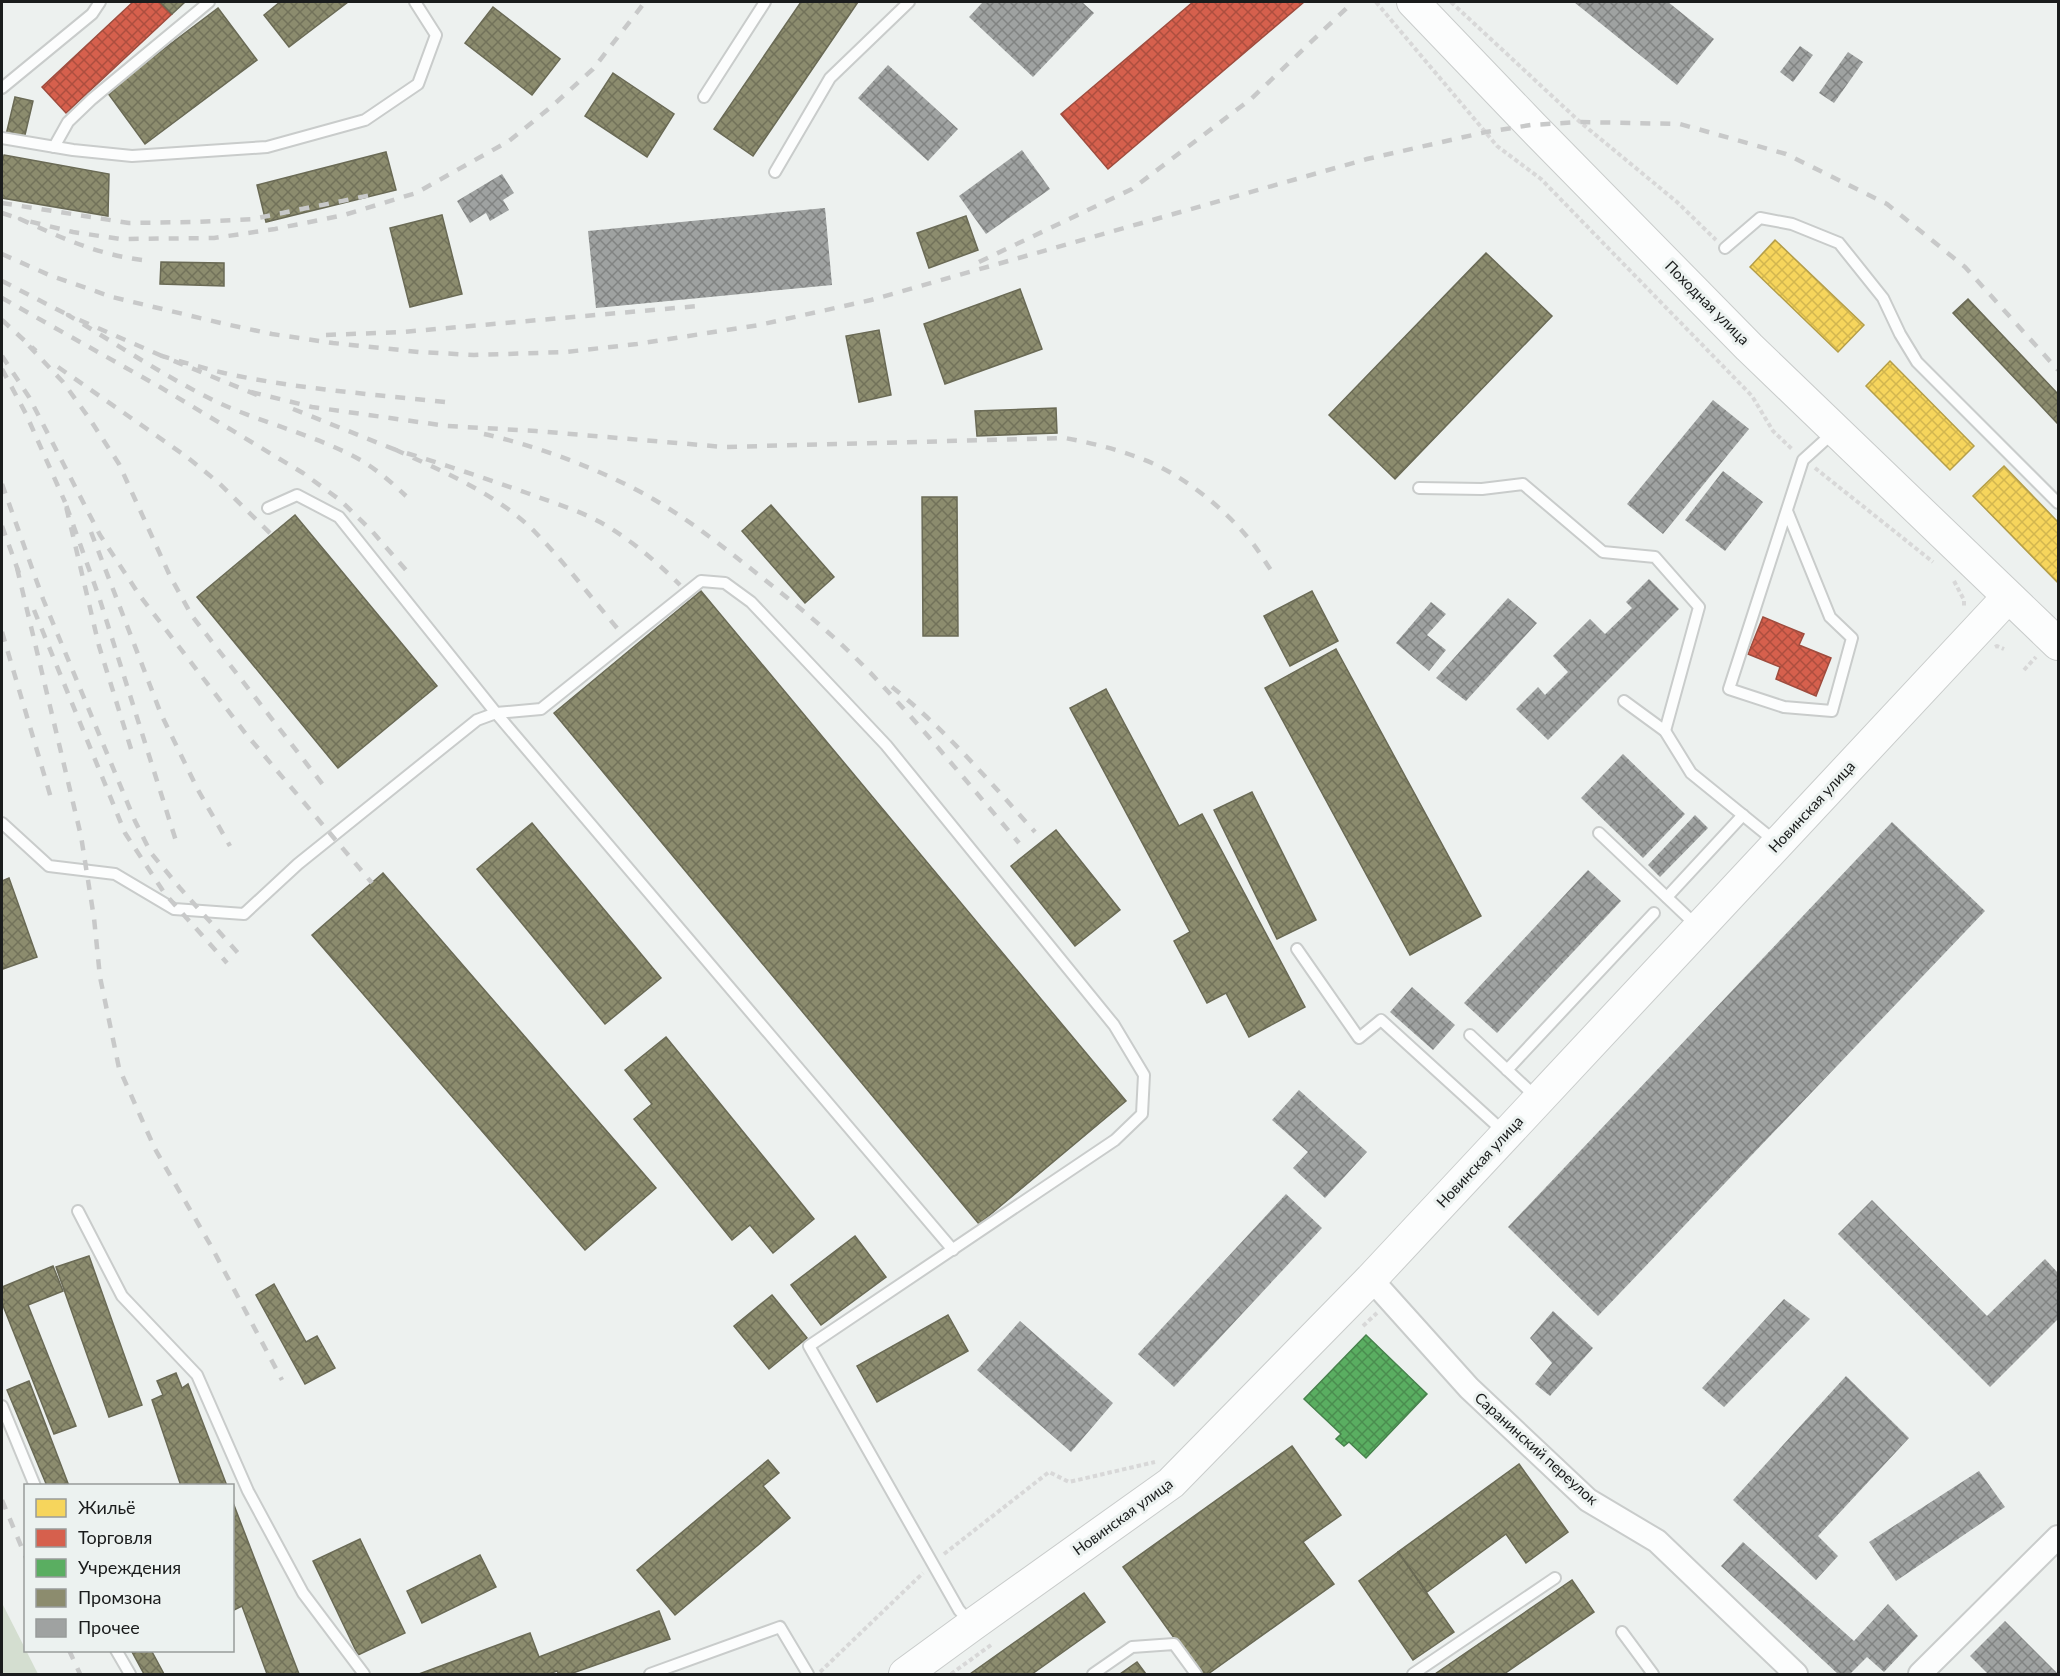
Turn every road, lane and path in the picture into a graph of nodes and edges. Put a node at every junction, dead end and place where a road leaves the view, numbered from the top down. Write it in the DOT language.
graph roads {
  1 [pos="100,2"];
  2 [pos="209,2"];
  3 [pos="415,2"];
  4 [pos="765,2"];
  5 [pos="909,2"];
  6 [pos="1376,2"];
  7 [pos="1413,2"];
  8 [pos="1451,2"];
  9 [pos="2,88"];
  10 [pos="704,97"];
  11 [pos="2,138"];
  12 [pos="54,147"];
  13 [pos="775,172"];
  14 [pos="1725,248"];
  15 [pos="1835,431"];
  16 [pos="1803,460"];
  17 [pos="1419,488"];
  18 [pos="2058,503"];
  19 [pos="268,508"];
  20 [pos="1787,511"];
  21 [pos="1941,568"];
  22 [pos="1950,575"];
  23 [pos="2008,597"];
  24 [pos="1964,610"];
  25 [pos="2058,644"];
  26 [pos="1624,701"];
  27 [pos="496,713"];
  28 [pos="1665,731"];
  29 [pos="1743,815"];
  30 [pos="2,824"];
  31 [pos="1599,833"];
  32 [pos="1778,843"];
  33 [pos="1667,897"];
  34 [pos="1653,913"];
  35 [pos="1699,928"];
  36 [pos="1297,949"];
  37 [pos="1470,1035"];
  38 [pos="1507,1070"];
  39 [pos="1538,1100"];
  40 [pos="1506,1134"];
  41 [pos="78,1211"];
  42 [pos="952,1250"];
  43 [pos="1371,1279"];
  44 [pos="2,1406"];
  45 [pos="1157,1461"];
  46 [pos="35,1484"];
  47 [pos="2058,1537"];
  48 [pos="933,1563"];
  49 [pos="1555,1578"];
  50 [pos="972,1625"];
  51 [pos="1622,1632"];
  52 [pos="117,1652"];
  53 [pos="130,1674"];
  54 [pos="364,1674"];
  55 [pos="652,1674"];
  56 [pos="808,1674"];
  57 [pos="817,1674"];
  58 [pos="905,1674"];
  59 [pos="1093,1674"];
  60 [pos="1196,1674"];
  61 [pos="1413,1674"];
  62 [pos="1653,1674"];
  63 [pos="1796,1674"];
  64 [pos="1920,1674"];
  1 -- 9 [label="lane"];
  2 -- 12 [label="lane"];
  3 -- 12 [label="lane"];
  4 -- 10 [label="lane"];
  5 -- 13 [label="lane"];
  6 -- 16 [label="path"];
  7 -- 15 [label="main road, Походная улица"];
  8 -- 14 [label="path"];
  11 -- 12 [label="lane"];
  14 -- 18 [label="lane"];
  15 -- 16 [label="lane"];
  15 -- 23 [label="main road, Походная улица"];
  16 -- 20 [label="lane"];
  16 -- 21 [label="path"];
  17 -- 28 [label="lane"];
  19 -- 27 [label="lane"];
  20 -- 20 [label="lane"];
  22 -- 24 [label="path"];
  23 -- 25 [label="main road, Походная улица"];
  23 -- 32 [label="main road, Новинская улица"];
  26 -- 28 [label="lane"];
  27 -- 30 [label="lane"];
  27 -- 42 [label="lane"];
  27 -- 42 [label="lane"];
  28 -- 29 [label="lane"];
  29 -- 32 [label="lane"];
  29 -- 33 [label="lane"];
  31 -- 33 [label="lane"];
  32 -- 35 [label="main road, Новинская улица"];
  33 -- 35 [label="lane"];
  34 -- 38 [label="lane"];
  35 -- 39 [label="main road, Новинская улица"];
  36 -- 40 [label="lane"];
  37 -- 38 [label="lane"];
  38 -- 39 [label="lane"];
  39 -- 40 [label="main road, Новинская улица"];
  40 -- 43 [label="main road, Новинская улица"];
  41 -- 54 [label="lane"];
  42 -- 48 [label="lane"];
  43 -- 50 [label="main road, Новинская улица"];
  43 -- 63 [label="street, Саранинский переулок"];
  44 -- 46 [label="lane"];
  45 -- 48 [label="path"];
  47 -- 64 [label="street"];
  48 -- 50 [label="lane"];
  48 -- 57 [label="path"];
  49 -- 61 [label="lane"];
  50 -- 58 [label="main road, Новинская улица"];
  51 -- 62 [label="lane"];
  52 -- 53 [label="lane"];
  55 -- 56 [label="lane"];
  59 -- 60 [label="lane"];
}
